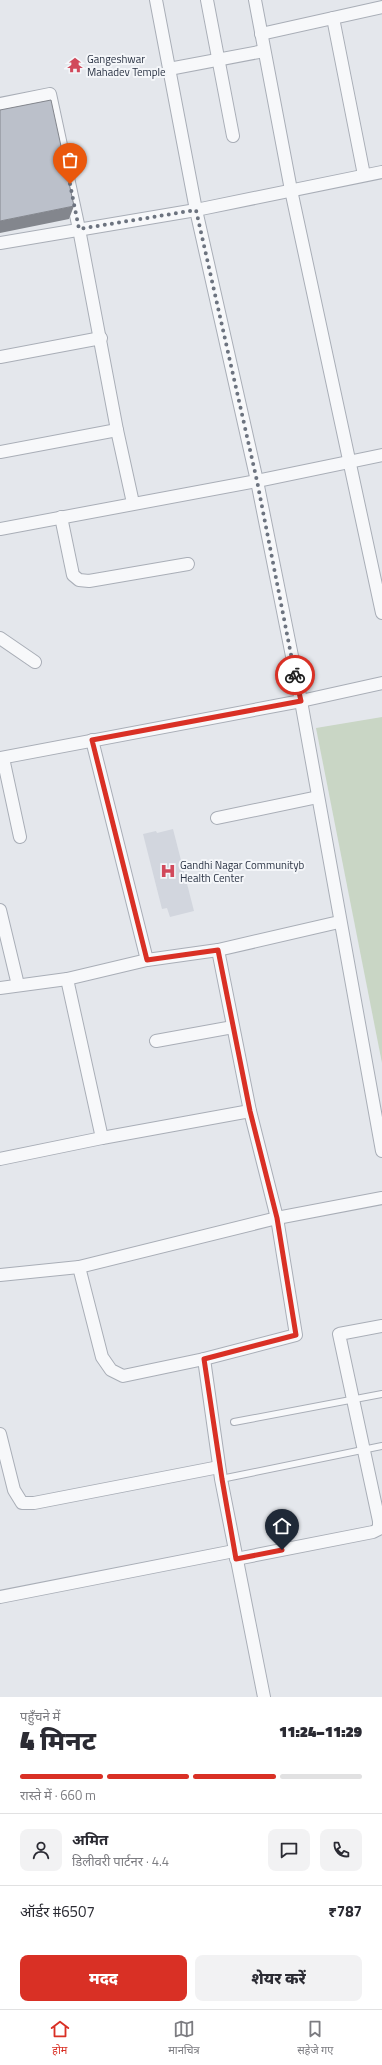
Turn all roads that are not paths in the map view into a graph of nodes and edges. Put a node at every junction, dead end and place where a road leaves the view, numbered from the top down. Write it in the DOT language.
graph roads {
  1 [pos="156,0"];
  2 [pos="207,0"];
  3 [pos="255,0"];
  4 [pos="382,7"];
  5 [pos="333,18"];
  6 [pos="261,34"];
  7 [pos="264,51"];
  8 [pos="217,60"];
  9 [pos="169,69"];
  10 [pos="0,104"];
  11 [pos="233,136"];
  12 [pos="382,172"];
  13 [pos="364,175"];
  14 [pos="291,190"];
  15 [pos="196,210"];
  16 [pos="79,229"];
  17 [pos="0,243"];
  18 [pos="101,338"];
  19 [pos="0,357"];
  20 [pos="117,430"];
  21 [pos="0,452"];
  22 [pos="382,455"];
  23 [pos="349,460"];
  24 [pos="257,481"];
  25 [pos="133,503"];
  26 [pos="60,517"];
  27 [pos="0,529"];
  28 [pos="188,564"];
  29 [pos="382,613"];
  30 [pos="0,638"];
  31 [pos="35,662"];
  32 [pos="382,683"];
  33 [pos="301,701"];
  34 [pos="92,740"];
  35 [pos="2,758"];
  36 [pos="318,797"];
  37 [pos="217,818"];
  38 [pos="20,837"];
  39 [pos="0,910"];
  40 [pos="340,922"];
  41 [pos="218,950"];
  42 [pos="147,960"];
  43 [pos="67,979"];
  44 [pos="18,985"];
  45 [pos="0,988"];
  46 [pos="233,1027"];
  47 [pos="156,1041"];
  48 [pos="250,1111"];
  49 [pos="102,1138"];
  50 [pos="382,1151"];
  51 [pos="0,1159"];
  52 [pos="382,1198"];
  53 [pos="277,1218"];
  54 [pos="79,1267"];
  55 [pos="0,1275"];
  56 [pos="382,1326"];
  57 [pos="204,1359"];
  58 [pos="382,1394"];
  59 [pos="352,1399"];
  60 [pos="234,1422"];
  61 [pos="0,1434"];
  62 [pos="382,1446"];
  63 [pos="363,1450"];
  64 [pos="220,1467"];
  65 [pos="222,1479"];
  66 [pos="235,1555"];
  67 [pos="0,1597"];
  68 [pos="264,1697"];
  1 -- 9 [label="street"];
  2 -- 8 [label="street"];
  3 -- 6 [label="street"];
  4 -- 5 [label="street"];
  5 -- 6 [label="street"];
  5 -- 13 [label="street"];
  6 -- 7 [label="street"];
  7 -- 8 [label="street"];
  7 -- 14 [label="street"];
  8 -- 9 [label="street"];
  8 -- 11 [label="street"];
  9 -- 15 [label="street"];
  10 -- 16 [label="street"];
  12 -- 13 [label="street"];
  13 -- 14 [label="street"];
  14 -- 15 [label="street"];
  14 -- 23 [label="street"];
  15 -- 16 [label="street"];
  15 -- 24 [label="street"];
  16 -- 17 [label="street"];
  16 -- 18 [label="street"];
  18 -- 19 [label="street"];
  18 -- 20 [label="street"];
  20 -- 21 [label="street"];
  20 -- 25 [label="street"];
  22 -- 23 [label="street"];
  23 -- 24 [label="street"];
  23 -- 29 [label="street"];
  24 -- 25 [label="street"];
  24 -- 33 [label="street"];
  25 -- 26 [label="street"];
  26 -- 27 [label="street"];
  26 -- 28 [label="street"];
  30 -- 31 [label="street"];
  32 -- 33 [label="street"];
  33 -- 34 [label="street"];
  33 -- 36 [label="street"];
  34 -- 35 [label="street"];
  34 -- 42 [label="street"];
  35 -- 38 [label="street"];
  36 -- 37 [label="street"];
  36 -- 40 [label="street"];
  39 -- 44 [label="street"];
  40 -- 41 [label="street"];
  40 -- 50 [label="street"];
  41 -- 42 [label="street"];
  41 -- 46 [label="street"];
  42 -- 43 [label="street"];
  43 -- 44 [label="street"];
  43 -- 49 [label="street"];
  44 -- 45 [label="street"];
  46 -- 47 [label="street"];
  46 -- 48 [label="street"];
  48 -- 49 [label="street"];
  48 -- 53 [label="street"];
  49 -- 51 [label="street"];
  52 -- 53 [label="street"];
  53 -- 54 [label="street"];
  53 -- 57 [label="street"];
  54 -- 55 [label="street"];
  54 -- 57 [label="street"];
  56 -- 59 [label="street"];
  57 -- 64 [label="street"];
  58 -- 59 [label="lane"];
  59 -- 60 [label="lane"];
  59 -- 63 [label="street"];
  61 -- 64 [label="street"];
  62 -- 63 [label="lane"];
  63 -- 65 [label="lane"];
  63 -- 66 [label="street"];
  64 -- 65 [label="street"];
  65 -- 66 [label="street"];
  66 -- 67 [label="street"];
  66 -- 68 [label="street"];
}
